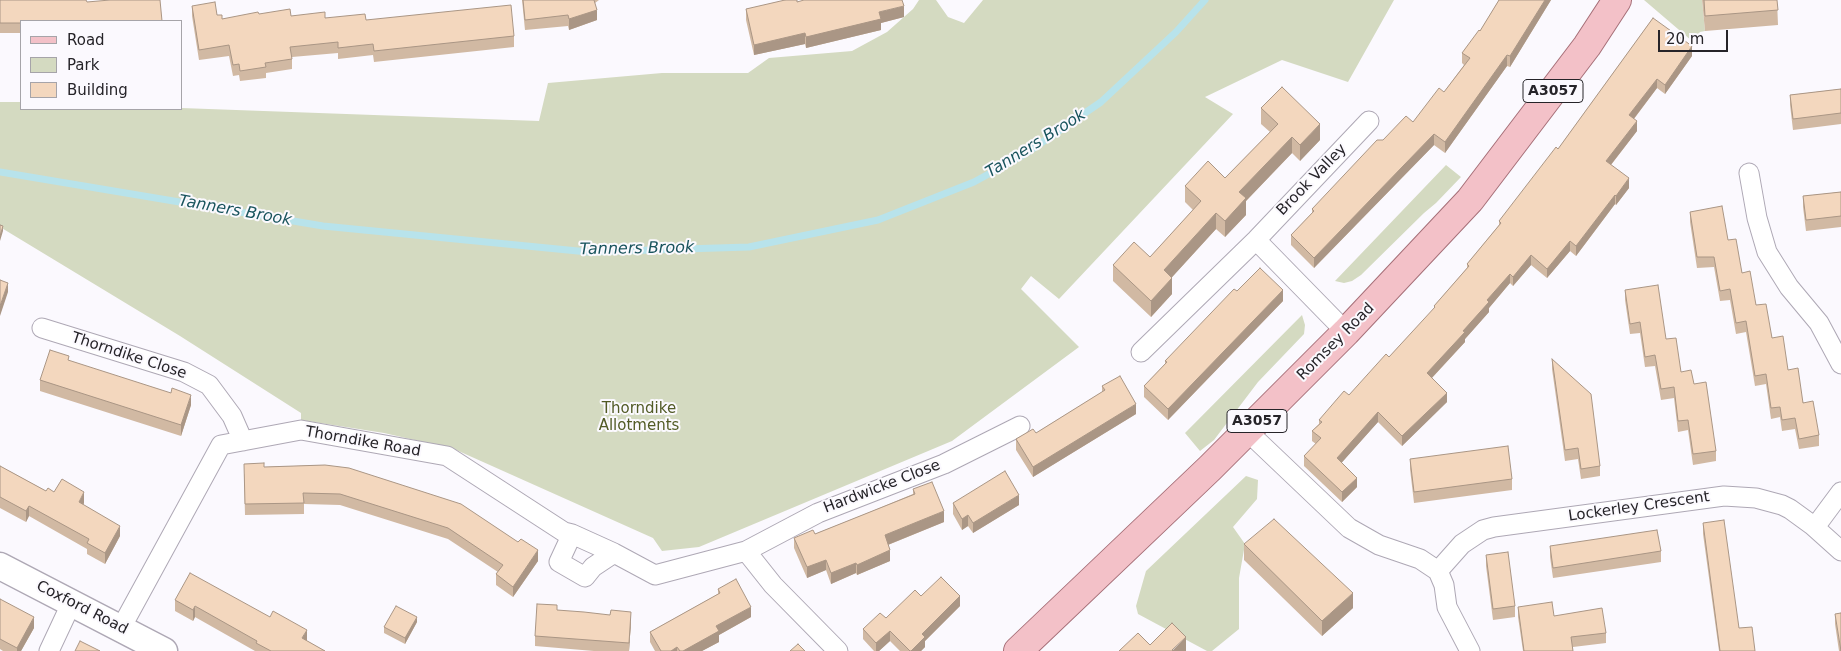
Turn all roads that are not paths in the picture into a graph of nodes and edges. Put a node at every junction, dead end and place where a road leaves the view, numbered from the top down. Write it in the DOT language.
graph roads {
  1 [pos="1617,0"];
  2 [pos="1369,121"];
  3 [pos="1749,173"];
  4 [pos="1256,240"];
  5 [pos="42,328"];
  6 [pos="1346,332"];
  7 [pos="1142,352"];
  8 [pos="1841,364"];
  9 [pos="1020,426"];
  10 [pos="1247,431"];
  11 [pos="243,441"];
  12 [pos="1841,492"];
  13 [pos="1815,527"];
  14 [pos="572,534"];
  15 [pos="746,551"];
  16 [pos="1841,551"];
  17 [pos="614,553"];
  18 [pos="0,566"];
  19 [pos="1438,571"];
  20 [pos="71,604"];
  21 [pos="121,628"];
  22 [pos="49,651"];
  23 [pos="164,651"];
  24 [pos="838,651"];
  25 [pos="1018,651"];
  26 [pos="1470,651"];
  1 -- 6 [label="main road, Romsey Road / A3057"];
  2 -- 4 [label="street, Brook Valley"];
  3 -- 8 [label="street"];
  4 -- 6 [label="street"];
  4 -- 7 [label="street, Brook Valley"];
  5 -- 11 [label="street, Thorndike Close"];
  6 -- 10 [label="main road, Romsey Road / A3057"];
  9 -- 15 [label="street, Hardwicke Close"];
  10 -- 19 [label="street"];
  10 -- 25 [label="main road, Romsey Road / A3057"];
  11 -- 14 [label="street, Thorndike Road"];
  11 -- 21 [label="street, Thorndike Road"];
  12 -- 13 [label="street"];
  13 -- 16 [label="street, Lockerley Crescent"];
  13 -- 19 [label="street, Lockerley Crescent"];
  14 -- 17 [label="street, Thorndike Road"];
  14 -- 17 [label="street"];
  15 -- 17 [label="street, Thorndike Road"];
  15 -- 24 [label="street"];
  18 -- 20 [label="street, Coxford Road"];
  19 -- 26 [label="street"];
  20 -- 21 [label="street, Coxford Road"];
  20 -- 22 [label="street"];
  21 -- 23 [label="street, Coxford Road"];
}
